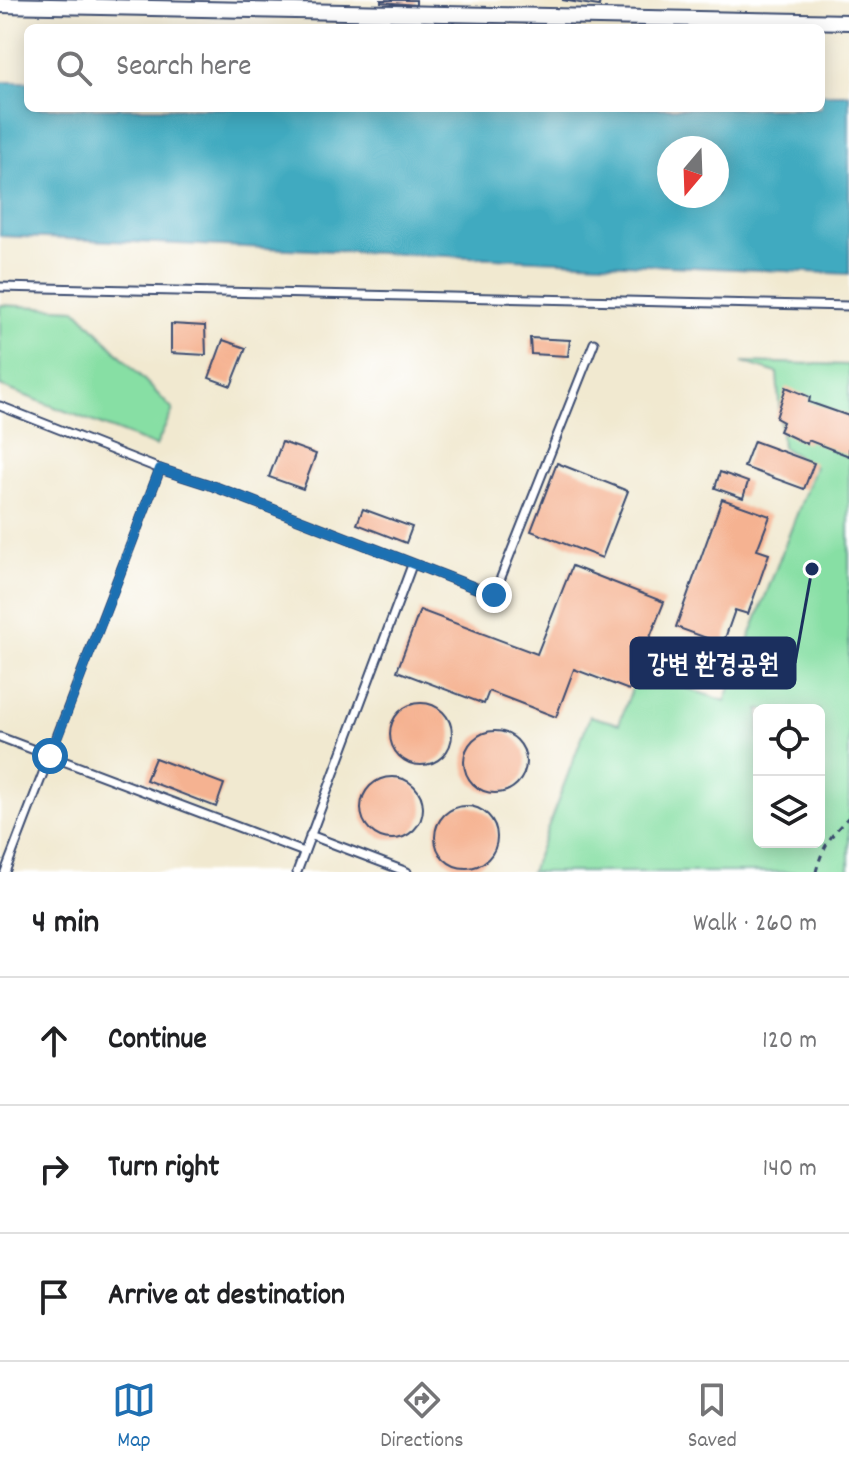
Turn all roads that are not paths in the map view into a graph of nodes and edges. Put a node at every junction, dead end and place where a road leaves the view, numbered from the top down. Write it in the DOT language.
graph roads {
  1 [pos="208,4"];
  2 [pos="0,5"];
  3 [pos="849,22"];
  4 [pos="0,287"];
  5 [pos="849,306"];
  6 [pos="594,343"];
  7 [pos="0,406"];
  8 [pos="160,469"];
  9 [pos="412,565"];
  10 [pos="0,737"];
  11 [pos="50,756"];
  12 [pos="310,835"];
  13 [pos="304,852"];
  14 [pos="5,872"];
  15 [pos="297,872"];
  16 [pos="407,872"];
  1 -- 2 [label="street"];
  1 -- 3 [label="street"];
  4 -- 5 [label="lane"];
  6 -- 9 [label="lane"];
  7 -- 8 [label="lane"];
  8 -- 9 [label="lane"];
  8 -- 11 [label="lane"];
  9 -- 12 [label="lane"];
  10 -- 11 [label="lane"];
  11 -- 13 [label="lane"];
  11 -- 14 [label="lane"];
  12 -- 13 [label="lane"];
  12 -- 16 [label="lane"];
  13 -- 15 [label="lane"];
}
